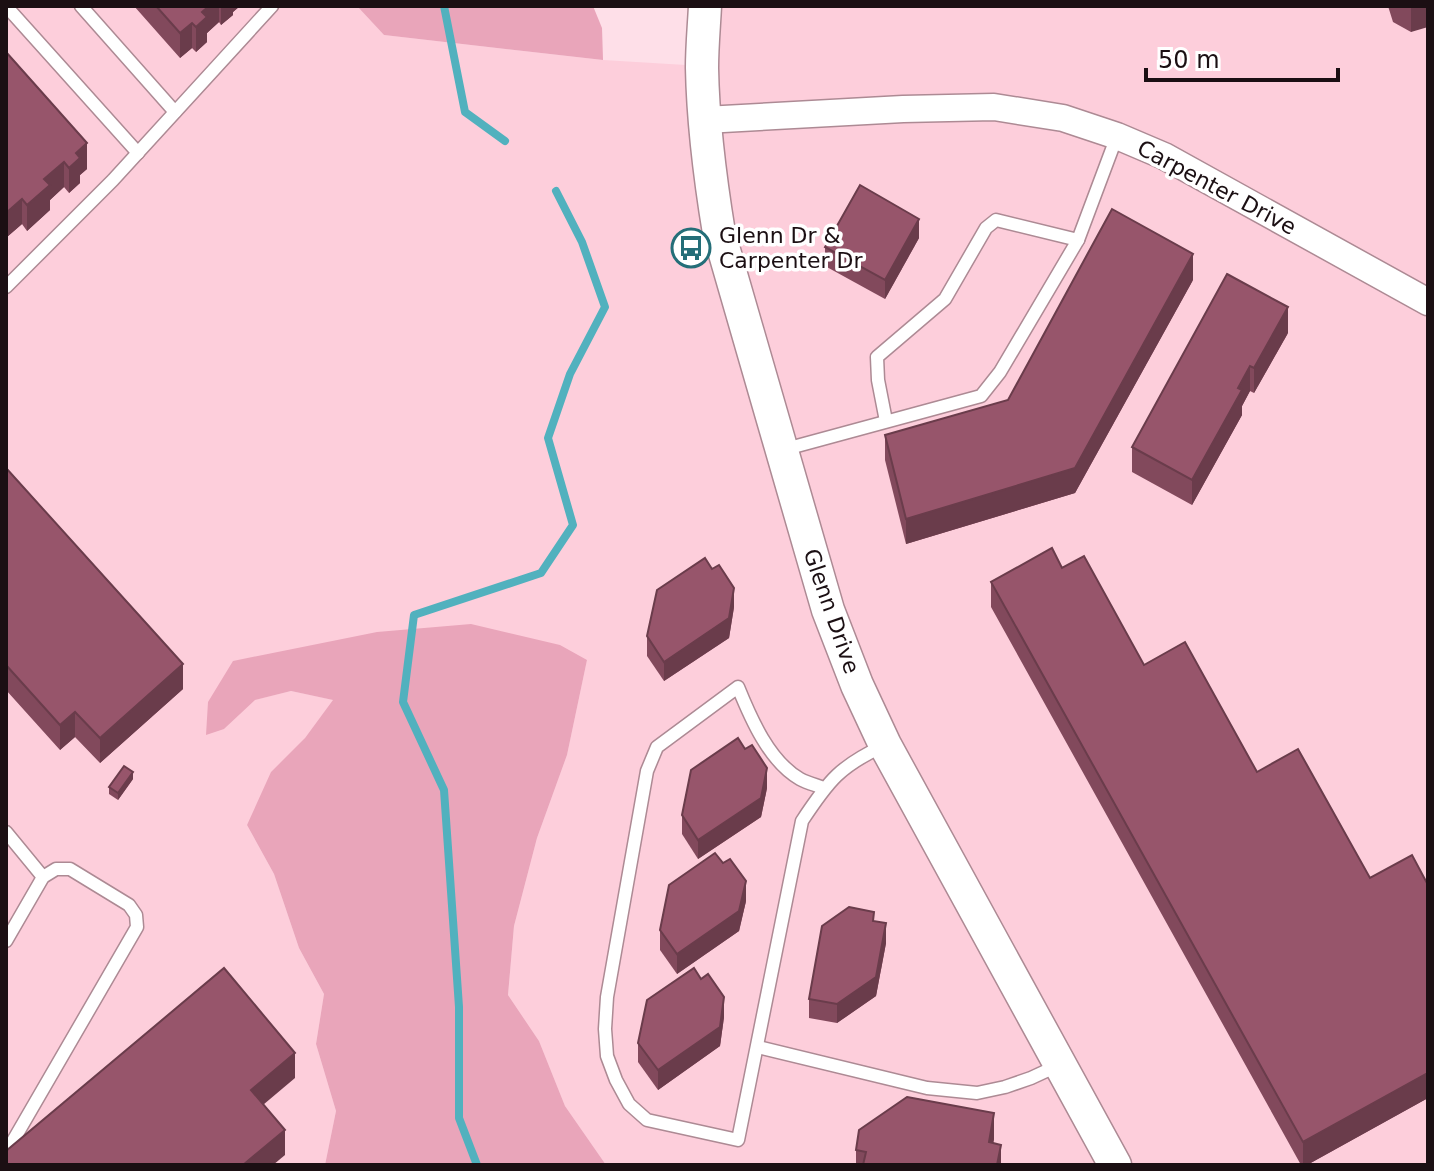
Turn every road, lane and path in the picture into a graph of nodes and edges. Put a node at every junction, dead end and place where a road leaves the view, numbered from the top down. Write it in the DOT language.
graph roads {
  1 [pos="6,6"];
  2 [pos="81,6"];
  3 [pos="272,6"];
  4 [pos="705,6"];
  5 [pos="175,112"];
  6 [pos="705,120"];
  7 [pos="1117,136"];
  8 [pos="138,153"];
  9 [pos="1078,240"];
  10 [pos="6,287"];
  11 [pos="1428,302"];
  12 [pos="886,421"];
  13 [pos="782,450"];
  14 [pos="885,745"];
  15 [pos="824,788"];
  16 [pos="6,832"];
  17 [pos="43,877"];
  18 [pos="6,941"];
  19 [pos="758,1047"];
  20 [pos="1059,1065"];
  21 [pos="6,1153"];
  22 [pos="1115,1165"];
  1 -- 8 [label="lane"];
  2 -- 5 [label="lane"];
  3 -- 5 [label="lane"];
  4 -- 6 [label="street, Glenn Drive"];
  5 -- 8 [label="lane"];
  6 -- 7 [label="street, Carpenter Drive"];
  6 -- 13 [label="street, Glenn Drive"];
  7 -- 9 [label="lane"];
  7 -- 11 [label="street, Carpenter Drive"];
  8 -- 10 [label="lane"];
  9 -- 12 [label="lane"];
  9 -- 12 [label="lane"];
  12 -- 13 [label="lane"];
  13 -- 14 [label="street, Glenn Drive"];
  14 -- 15 [label="lane"];
  14 -- 20 [label="street, Glenn Drive"];
  15 -- 19 [label="lane"];
  15 -- 19 [label="lane"];
  16 -- 17 [label="lane"];
  17 -- 18 [label="lane"];
  17 -- 21 [label="lane"];
  19 -- 20 [label="lane"];
  20 -- 22 [label="street, Glenn Drive"];
}
